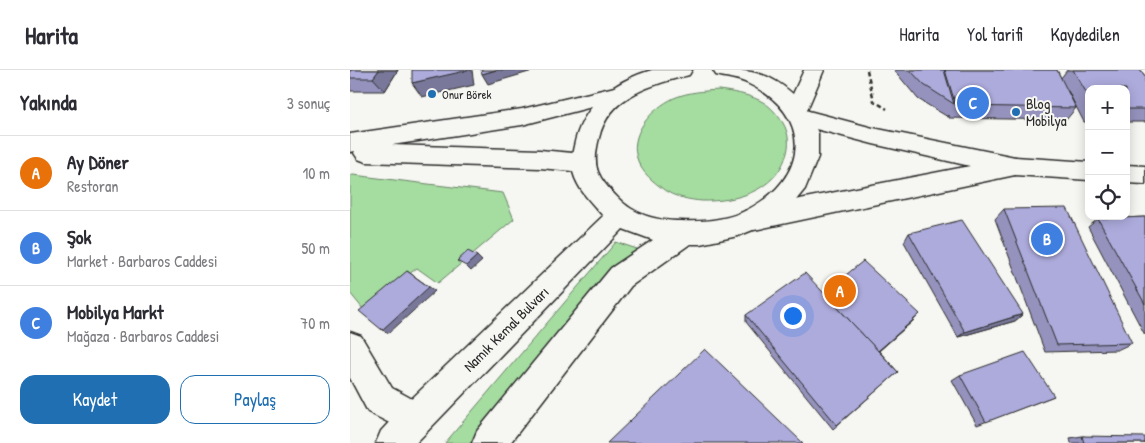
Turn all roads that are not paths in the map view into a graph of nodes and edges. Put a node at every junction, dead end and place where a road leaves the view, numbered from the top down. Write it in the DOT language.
graph roads {
  1 [pos="675,70"];
  2 [pos="723,70"];
  3 [pos="814,70"];
  4 [pos="619,93"];
  5 [pos="799,114"];
  6 [pos="350,143"];
  7 [pos="350,152"];
  8 [pos="583,163"];
  9 [pos="1015,166"];
  10 [pos="1085,171"];
  11 [pos="1130,174"];
  12 [pos="1145,175"];
  13 [pos="620,216"];
  14 [pos="754,219"];
  15 [pos="683,234"];
  16 [pos="350,347"];
  17 [pos="415,419"];
  18 [pos="393,443"];
  19 [pos="489,443"];
  1 -- 4 [label="main road"];
  2 -- 5 [label="main road"];
  3 -- 5 [label="main road"];
  4 -- 6 [label="main road"];
  4 -- 8 [label="main road"];
  5 -- 9 [label="main road"];
  5 -- 14 [label="main road"];
  7 -- 8 [label="main road"];
  8 -- 13 [label="main road"];
  9 -- 10 [label="main road"];
  9 -- 14 [label="main road"];
  11 -- 12 [label="main road"];
  13 -- 15 [label="main road"];
  13 -- 17 [label="main road, Namık Kemal Bulvarı"];
  14 -- 15 [label="main road"];
  15 -- 19 [label="main road"];
  16 -- 17 [label="main road"];
  17 -- 18 [label="main road, Namık Kemal Bulvarı"];
}
